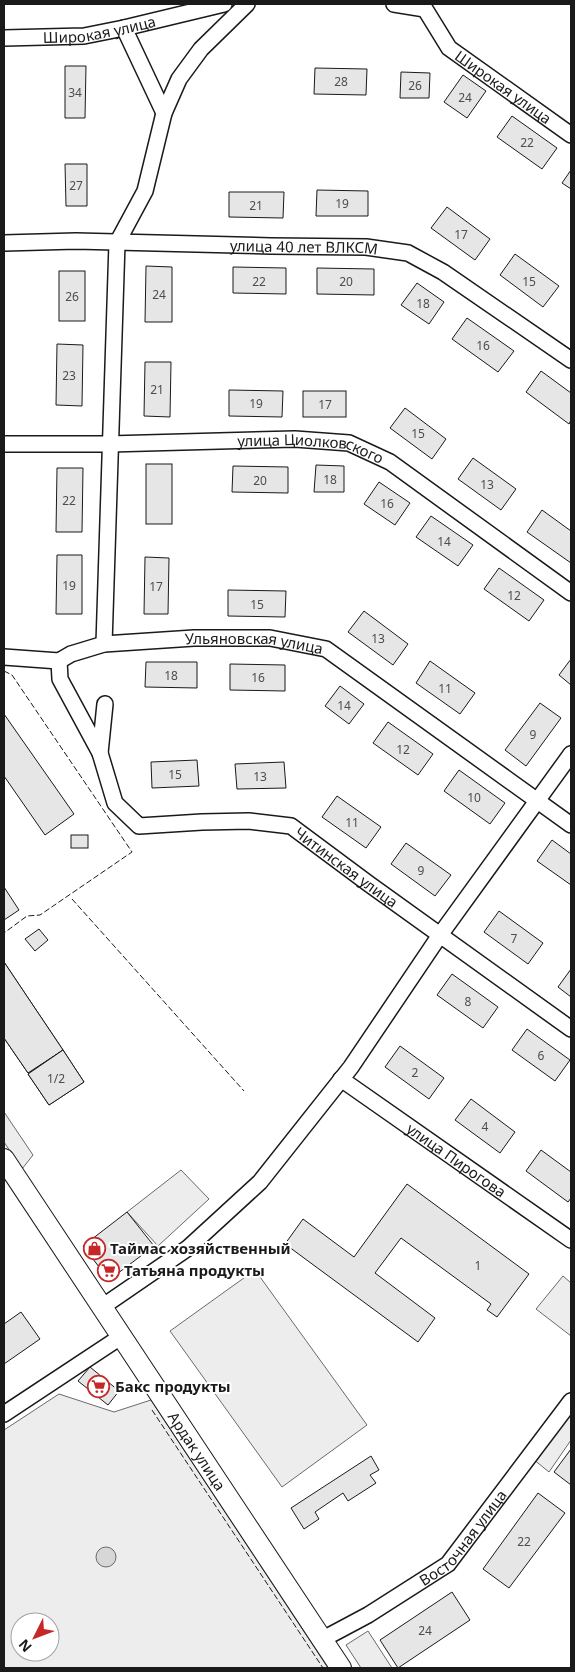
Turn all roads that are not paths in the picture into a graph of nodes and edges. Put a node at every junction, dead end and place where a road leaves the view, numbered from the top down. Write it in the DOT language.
graph roads {
  1 [pos="224,4"];
  2 [pos="247,4"];
  3 [pos="394,4"];
  4 [pos="124,28"];
  5 [pos="4,38"];
  6 [pos="164,113"];
  7 [pos="571,135"];
  8 [pos="4,243"];
  9 [pos="117,243"];
  10 [pos="571,360"];
  11 [pos="4,444"];
  12 [pos="109,444"];
  13 [pos="571,593"];
  14 [pos="104,644"];
  15 [pos="4,657"];
  16 [pos="59,661"];
  17 [pos="105,704"];
  18 [pos="100,753"];
  19 [pos="571,754"];
  20 [pos="537,800"];
  21 [pos="571,825"];
  22 [pos="440,935"];
  23 [pos="571,1029"];
  24 [pos="341,1079"];
  25 [pos="4,1159"];
  26 [pos="571,1240"];
  27 [pos="102,1307"];
  28 [pos="122,1336"];
  29 [pos="571,1401"];
  30 [pos="4,1414"];
  31 [pos="323,1640"];
  32 [pos="341,1668"];
  1 -- 4 [label="street, Широкая улица"];
  2 -- 6 [label="street"];
  3 -- 7 [label="street, Широкая улица"];
  4 -- 5 [label="street, Широкая улица"];
  4 -- 6 [label="street"];
  6 -- 9 [label="street"];
  8 -- 9 [label="street, улица 40 лет ВЛКСМ"];
  9 -- 10 [label="street, улица 40 лет ВЛКСМ"];
  9 -- 12 [label="street"];
  11 -- 12 [label="street, улица Циолковского"];
  12 -- 13 [label="street, улица Циолковского"];
  12 -- 14 [label="street"];
  14 -- 16 [label="street, Ульяновская улица"];
  14 -- 20 [label="street, Ульяновская улица"];
  15 -- 16 [label="street, Ульяновская улица"];
  16 -- 18 [label="street"];
  17 -- 18 [label="street"];
  18 -- 22 [label="street, Читинская улица"];
  19 -- 20 [label="street"];
  20 -- 21 [label="street, Ульяновская улица"];
  20 -- 22 [label="street"];
  22 -- 23 [label="street, Читинская улица"];
  22 -- 24 [label="street"];
  24 -- 26 [label="street, улица Пирогова"];
  24 -- 27 [label="street"];
  25 -- 27 [label="street, Ардак улица"];
  27 -- 28 [label="street, Ардак улица"];
  28 -- 30 [label="street"];
  28 -- 31 [label="street, Ардак улица"];
  29 -- 31 [label="street, Восточная улица"];
  31 -- 32 [label="street, Ардак улица"];
}
